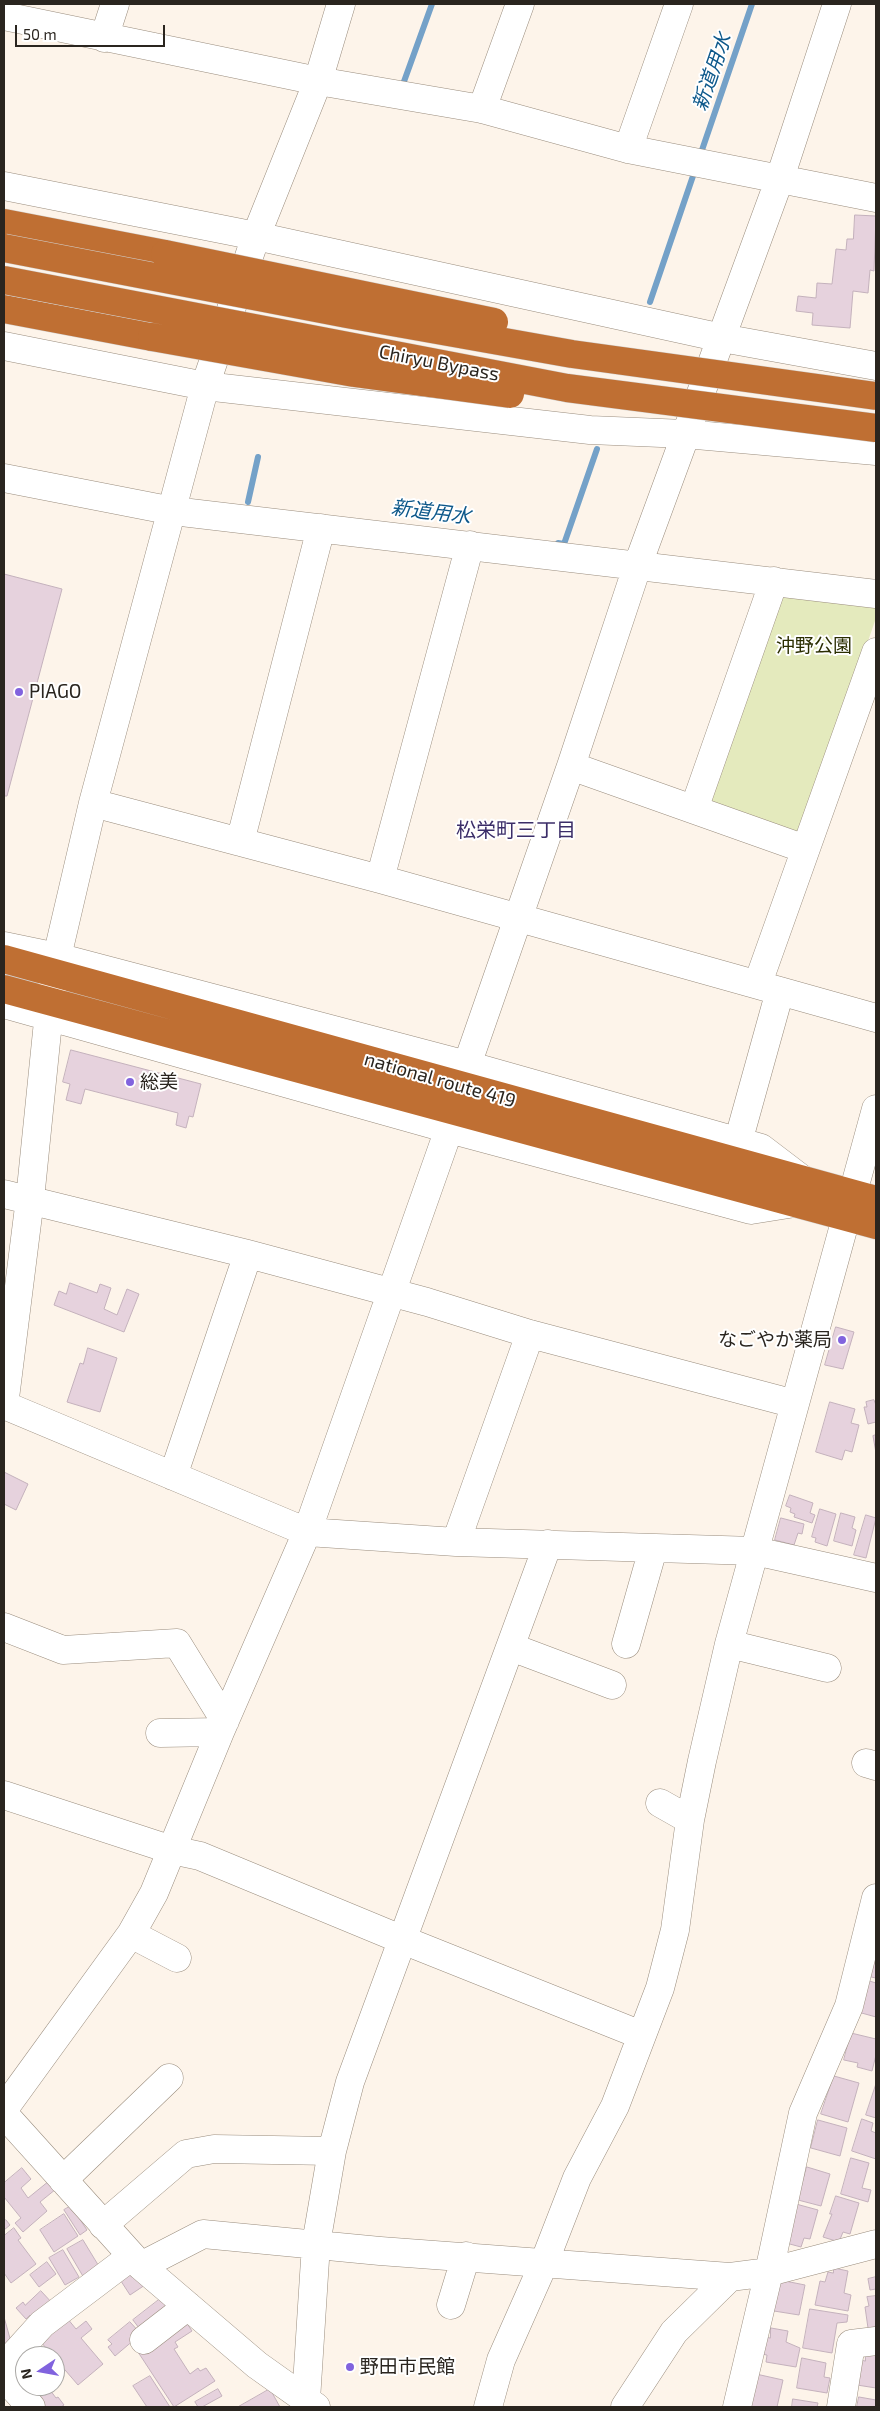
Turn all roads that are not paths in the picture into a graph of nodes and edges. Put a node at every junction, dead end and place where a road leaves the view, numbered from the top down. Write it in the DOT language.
graph roads {
  1 [pos="115,4"];
  2 [pos="341,4"];
  3 [pos="520,4"];
  4 [pos="679,4"];
  5 [pos="837,4"];
  6 [pos="4,16"];
  7 [pos="104,38"];
  8 [pos="318,81"];
  9 [pos="482,109"];
  10 [pos="628,148"];
  11 [pos="780,178"];
  12 [pos="4,186"];
  13 [pos="876,198"];
  14 [pos="4,223"];
  15 [pos="256,236"];
  16 [pos="4,248"];
  17 [pos="4,280"];
  18 [pos="4,309"];
  19 [pos="722,338"];
  20 [pos="4,346"];
  21 [pos="572,354"];
  22 [pos="876,366"];
  23 [pos="205,386"];
  24 [pos="567,388"];
  25 [pos="876,396"];
  26 [pos="876,428"];
  27 [pos="685,434"];
  28 [pos="876,450"];
  29 [pos="4,478"];
  30 [pos="173,511"];
  31 [pos="321,528"];
  32 [pos="470,545"];
  33 [pos="637,567"];
  34 [pos="774,581"];
  35 [pos="876,594"];
  36 [pos="876,652"];
  37 [pos="572,766"];
  38 [pos="93,802"];
  39 [pos="694,809"];
  40 [pos="240,842"];
  41 [pos="804,849"];
  42 [pos="380,879"];
  43 [pos="518,919"];
  44 [pos="4,946"];
  45 [pos="4,959"];
  46 [pos="56,965"];
  47 [pos="769,987"];
  48 [pos="4,989"];
  49 [pos="4,1004"];
  50 [pos="49,1009"];
  51 [pos="876,1018"];
  52 [pos="467,1065"];
  53 [pos="876,1109"];
  54 [pos="449,1129"];
  55 [pos="738,1142"];
  56 [pos="871,1144"];
  57 [pos="799,1192"];
  58 [pos="17,1197"];
  59 [pos="859,1204"];
  60 [pos="876,1225"];
  61 [pos="248,1254"];
  62 [pos="391,1293"];
  63 [pos="530,1334"];
  64 [pos="795,1404"];
  65 [pos="4,1405"];
  66 [pos="173,1476"];
  67 [pos="307,1532"];
  68 [pos="456,1542"];
  69 [pos="548,1544"];
  70 [pos="653,1549"];
  71 [pos="755,1551"];
  72 [pos="876,1578"];
  73 [pos="4,1627"];
  74 [pos="626,1644"];
  75 [pos="729,1644"];
  76 [pos="511,1648"];
  77 [pos="827,1668"];
  78 [pos="612,1685"];
  79 [pos="222,1726"];
  80 [pos="160,1733"];
  81 [pos="4,1795"];
  82 [pos="660,1803"];
  83 [pos="690,1820"];
  84 [pos="172,1850"];
  85 [pos="876,1898"];
  86 [pos="131,1934"];
  87 [pos="403,1940"];
  88 [pos="177,1958"];
  89 [pos="641,2035"];
  90 [pos="169,2078"];
  91 [pos="4,2109"];
  92 [pos="4,2114"];
  93 [pos="332,2151"];
  94 [pos="64,2180"];
  95 [pos="103,2225"];
  96 [pos="874,2238"];
  97 [pos="316,2244"];
  98 [pos="466,2256"];
  99 [pos="137,2261"];
  100 [pos="544,2263"];
  101 [pos="769,2272"];
  102 [pos="730,2277"];
  103 [pos="451,2305"];
  104 [pos="188,2306"];
  105 [pos="144,2340"];
  106 [pos="876,2341"];
  107 [pos="4,2366"];
  108 [pos="4,2377"];
  109 [pos="311,2404"];
  110 [pos="31,2407"];
  111 [pos="488,2407"];
  112 [pos="625,2407"];
  113 [pos="737,2407"];
  114 [pos="841,2407"];
  1 -- 7 [label="street"];
  2 -- 8 [label="street"];
  3 -- 9 [label="street"];
  4 -- 10 [label="street"];
  5 -- 11 [label="street"];
  6 -- 7 [label="street"];
  7 -- 8 [label="street"];
  8 -- 9 [label="street"];
  8 -- 15 [label="street"];
  9 -- 10 [label="street"];
  10 -- 11 [label="street"];
  11 -- 13 [label="street"];
  11 -- 19 [label="street"];
  12 -- 15 [label="street"];
  14 -- 21 [label="highway, bridge"];
  15 -- 19 [label="street"];
  15 -- 23 [label="street"];
  16 -- 21 [label="highway, Chiryu Bypass, bridge"];
  17 -- 24 [label="highway, Chiryu Bypass, bridge"];
  18 -- 24 [label="highway, bridge"];
  19 -- 22 [label="street"];
  19 -- 27 [label="street"];
  20 -- 23 [label="street"];
  21 -- 25 [label="highway, Chiryu Bypass, bridge"];
  23 -- 27 [label="street"];
  23 -- 30 [label="street"];
  24 -- 26 [label="highway, Chiryu Bypass, bridge"];
  27 -- 28 [label="street"];
  27 -- 33 [label="street"];
  29 -- 30 [label="street"];
  30 -- 31 [label="street"];
  30 -- 38 [label="street"];
  31 -- 32 [label="street"];
  31 -- 40 [label="street"];
  32 -- 33 [label="street"];
  32 -- 42 [label="street"];
  33 -- 34 [label="street"];
  33 -- 37 [label="street"];
  34 -- 35 [label="street"];
  34 -- 39 [label="street"];
  36 -- 41 [label="street"];
  37 -- 39 [label="street"];
  37 -- 43 [label="street"];
  38 -- 40 [label="street"];
  38 -- 46 [label="street"];
  39 -- 41 [label="street"];
  40 -- 42 [label="street"];
  41 -- 47 [label="street"];
  42 -- 43 [label="street"];
  43 -- 47 [label="street"];
  43 -- 52 [label="street"];
  44 -- 46 [label="street"];
  45 -- 46 [label="highway, national route 419"];
  46 -- 50 [label="street"];
  46 -- 52 [label="street"];
  46 -- 57 [label="highway, national route 419"];
  47 -- 51 [label="street"];
  47 -- 55 [label="street"];
  48 -- 50 [label="highway, national route 419"];
  49 -- 50 [label="street"];
  50 -- 54 [label="street"];
  50 -- 57 [label="highway, national route 419"];
  50 -- 58 [label="street"];
  52 -- 55 [label="street"];
  53 -- 56 [label="street"];
  54 -- 57 [label="street"];
  54 -- 62 [label="street"];
  55 -- 57 [label="street"];
  56 -- 59 [label="street"];
  57 -- 59 [label="highway, national route 419"];
  58 -- 61 [label="street"];
  58 -- 65 [label="street"];
  59 -- 60 [label="highway, national route 419"];
  59 -- 64 [label="street"];
  61 -- 62 [label="street"];
  61 -- 66 [label="street"];
  62 -- 63 [label="street"];
  62 -- 67 [label="street"];
  63 -- 64 [label="street"];
  63 -- 68 [label="street"];
  64 -- 71 [label="street"];
  65 -- 66 [label="street"];
  66 -- 67 [label="street"];
  67 -- 68 [label="street"];
  67 -- 79 [label="street"];
  68 -- 69 [label="street"];
  69 -- 70 [label="street"];
  69 -- 76 [label="street"];
  70 -- 71 [label="street"];
  70 -- 74 [label="street"];
  71 -- 72 [label="street"];
  71 -- 75 [label="street"];
  73 -- 79 [label="street"];
  75 -- 77 [label="street"];
  75 -- 83 [label="street"];
  76 -- 78 [label="street"];
  76 -- 87 [label="street"];
  79 -- 80 [label="street"];
  79 -- 84 [label="street"];
  81 -- 84 [label="street"];
  82 -- 83 [label="street"];
  83 -- 89 [label="street"];
  84 -- 86 [label="street"];
  84 -- 87 [label="street"];
  85 -- 101 [label="street"];
  86 -- 88 [label="street"];
  86 -- 91 [label="street"];
  87 -- 89 [label="street"];
  87 -- 93 [label="street"];
  89 -- 100 [label="street"];
  90 -- 94 [label="street"];
  92 -- 94 [label="street"];
  93 -- 95 [label="street"];
  93 -- 97 [label="street"];
  94 -- 95 [label="street"];
  95 -- 99 [label="street"];
  96 -- 101 [label="street"];
  97 -- 98 [label="street"];
  97 -- 99 [label="street"];
  97 -- 109 [label="street"];
  98 -- 100 [label="street"];
  98 -- 103 [label="street"];
  99 -- 104 [label="street"];
  99 -- 107 [label="street"];
  100 -- 102 [label="street"];
  100 -- 111 [label="street"];
  101 -- 102 [label="street"];
  101 -- 113 [label="street"];
  102 -- 112 [label="street"];
  104 -- 105 [label="street"];
  104 -- 109 [label="street"];
  106 -- 114 [label="street"];
  108 -- 110 [label="street"];
}
